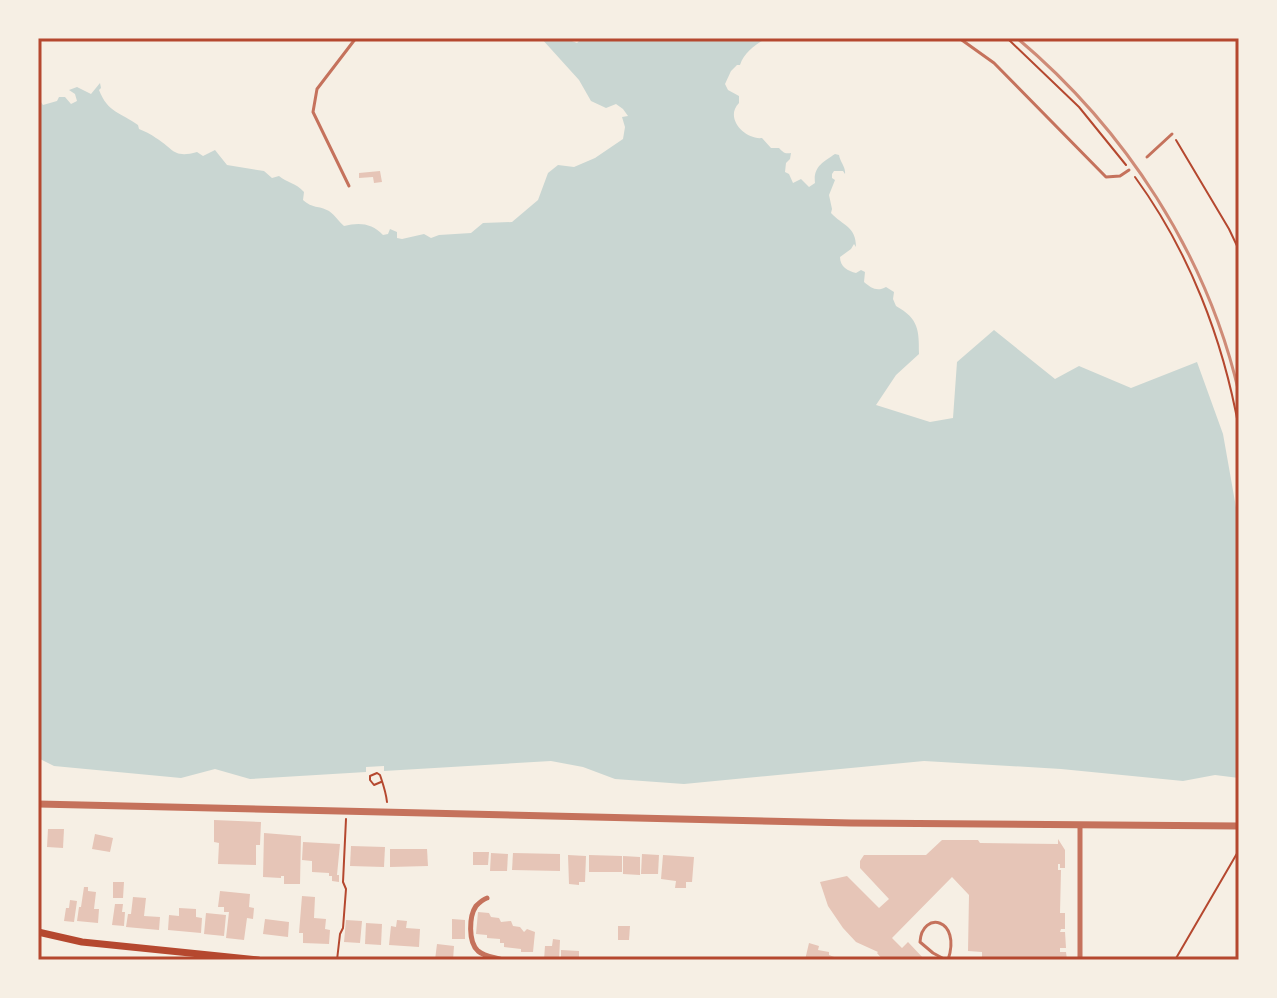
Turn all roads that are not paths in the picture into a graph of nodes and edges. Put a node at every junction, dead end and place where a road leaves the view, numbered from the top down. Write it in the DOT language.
graph roads {
  1 [pos="356,38"];
  2 [pos="959,38"];
  3 [pos="1172,134"];
  4 [pos="1147,157"];
  5 [pos="1129,170"];
  6 [pos="349,186"];
  7 [pos="38,804"];
  8 [pos="1080,824"];
  9 [pos="1239,826"];
  10 [pos="487,898"];
  11 [pos="38,932"];
  12 [pos="258,960"];
  13 [pos="503,960"];
  14 [pos="947,960"];
  15 [pos="1080,960"];
  1 -- 6 [label="lane"];
  2 -- 5 [label="lane"];
  3 -- 4 [label="lane"];
  7 -- 8 [label="street"];
  8 -- 9 [label="street"];
  8 -- 15 [label="street"];
  10 -- 13 [label="street"];
  11 -- 12 [label="main road"];
  14 -- 14 [label="lane"];
}
